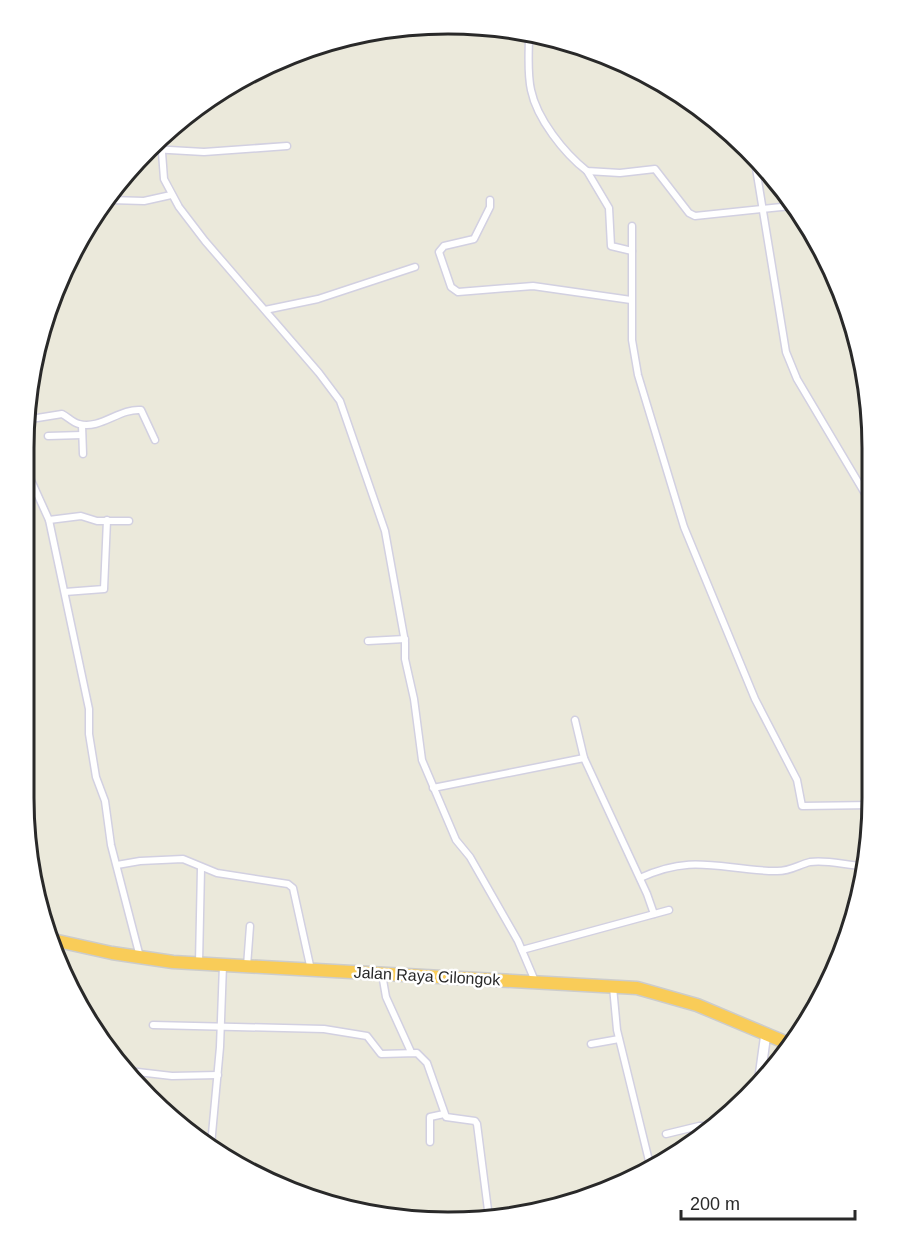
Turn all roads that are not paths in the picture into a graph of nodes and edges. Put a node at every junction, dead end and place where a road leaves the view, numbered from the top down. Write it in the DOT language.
graph roads {
  1 [pos="530,42"];
  2 [pos="287,146"];
  3 [pos="163,149"];
  4 [pos="162,150"];
  5 [pos="587,171"];
  6 [pos="756,172"];
  7 [pos="171,195"];
  8 [pos="117,200"];
  9 [pos="490,200"];
  10 [pos="785,207"];
  11 [pos="762,210"];
  12 [pos="632,226"];
  13 [pos="632,251"];
  14 [pos="416,267"];
  15 [pos="631,300"];
  16 [pos="266,310"];
  17 [pos="35,418"];
  18 [pos="82,425"];
  19 [pos="82,435"];
  20 [pos="48,436"];
  21 [pos="155,440"];
  22 [pos="83,454"];
  23 [pos="34,487"];
  24 [pos="862,489"];
  25 [pos="49,520"];
  26 [pos="107,520"];
  27 [pos="129,521"];
  28 [pos="64,592"];
  29 [pos="405,639"];
  30 [pos="368,640"];
  31 [pos="575,720"];
  32 [pos="584,758"];
  33 [pos="433,788"];
  34 [pos="862,805"];
  35 [pos="117,865"];
  36 [pos="857,865"];
  37 [pos="201,868"];
  38 [pos="640,878"];
  39 [pos="669,910"];
  40 [pos="654,914"];
  41 [pos="250,926"];
  42 [pos="60,941"];
  43 [pos="522,950"];
  44 [pos="140,958"];
  45 [pos="199,963"];
  46 [pos="223,965"];
  47 [pos="247,966"];
  48 [pos="311,970"];
  49 [pos="382,974"];
  50 [pos="535,981"];
  51 [pos="613,986"];
  52 [pos="153,1025"];
  53 [pos="221,1025"];
  54 [pos="766,1033"];
  55 [pos="619,1039"];
  56 [pos="783,1041"];
  57 [pos="591,1044"];
  58 [pos="411,1052"];
  59 [pos="761,1069"];
  60 [pos="139,1072"];
  61 [pos="218,1075"];
  62 [pos="444,1114"];
  63 [pos="701,1126"];
  64 [pos="666,1134"];
  65 [pos="212,1137"];
  66 [pos="430,1142"];
  67 [pos="649,1160"];
  68 [pos="488,1210"];
  1 -- 5 [label="street"];
  2 -- 3 [label="street"];
  4 -- 7 [label="street"];
  5 -- 11 [label="street"];
  5 -- 13 [label="street"];
  6 -- 11 [label="street"];
  7 -- 8 [label="street"];
  7 -- 16 [label="street"];
  9 -- 15 [label="street"];
  10 -- 11 [label="street"];
  11 -- 24 [label="street"];
  12 -- 13 [label="street"];
  13 -- 15 [label="street"];
  14 -- 16 [label="street"];
  15 -- 34 [label="street"];
  16 -- 29 [label="street"];
  17 -- 18 [label="street"];
  18 -- 19 [label="street"];
  18 -- 21 [label="street"];
  19 -- 20 [label="street"];
  19 -- 22 [label="street"];
  23 -- 25 [label="street"];
  25 -- 26 [label="street"];
  25 -- 28 [label="street"];
  26 -- 27 [label="street"];
  26 -- 28 [label="street"];
  28 -- 35 [label="street"];
  29 -- 30 [label="street"];
  29 -- 33 [label="street"];
  31 -- 32 [label="street"];
  32 -- 33 [label="street"];
  32 -- 38 [label="street"];
  33 -- 43 [label="street"];
  35 -- 37 [label="street"];
  35 -- 44 [label="street"];
  36 -- 38 [label="street"];
  37 -- 45 [label="street"];
  37 -- 48 [label="street"];
  38 -- 40 [label="street"];
  39 -- 40 [label="street"];
  40 -- 43 [label="street"];
  41 -- 47 [label="street"];
  42 -- 44 [label="highway, Jalan Raya Cilongok"];
  43 -- 50 [label="street"];
  44 -- 45 [label="highway, Jalan Raya Cilongok"];
  45 -- 46 [label="highway, Jalan Raya Cilongok"];
  46 -- 47 [label="highway, Jalan Raya Cilongok"];
  46 -- 53 [label="street"];
  47 -- 48 [label="highway, Jalan Raya Cilongok"];
  48 -- 49 [label="highway, Jalan Raya Cilongok"];
  49 -- 50 [label="highway, Jalan Raya Cilongok"];
  49 -- 58 [label="street"];
  50 -- 51 [label="highway, Jalan Raya Cilongok"];
  51 -- 54 [label="highway, Jalan Raya Cilongok"];
  51 -- 55 [label="street"];
  52 -- 53 [label="street"];
  53 -- 58 [label="street"];
  53 -- 61 [label="street"];
  54 -- 56 [label="highway, Jalan Raya Cilongok"];
  54 -- 59 [label="street"];
  55 -- 57 [label="street"];
  55 -- 67 [label="street"];
  58 -- 62 [label="street"];
  60 -- 61 [label="street"];
  61 -- 65 [label="street"];
  62 -- 66 [label="street"];
  62 -- 68 [label="street"];
  63 -- 64 [label="street"];
}
